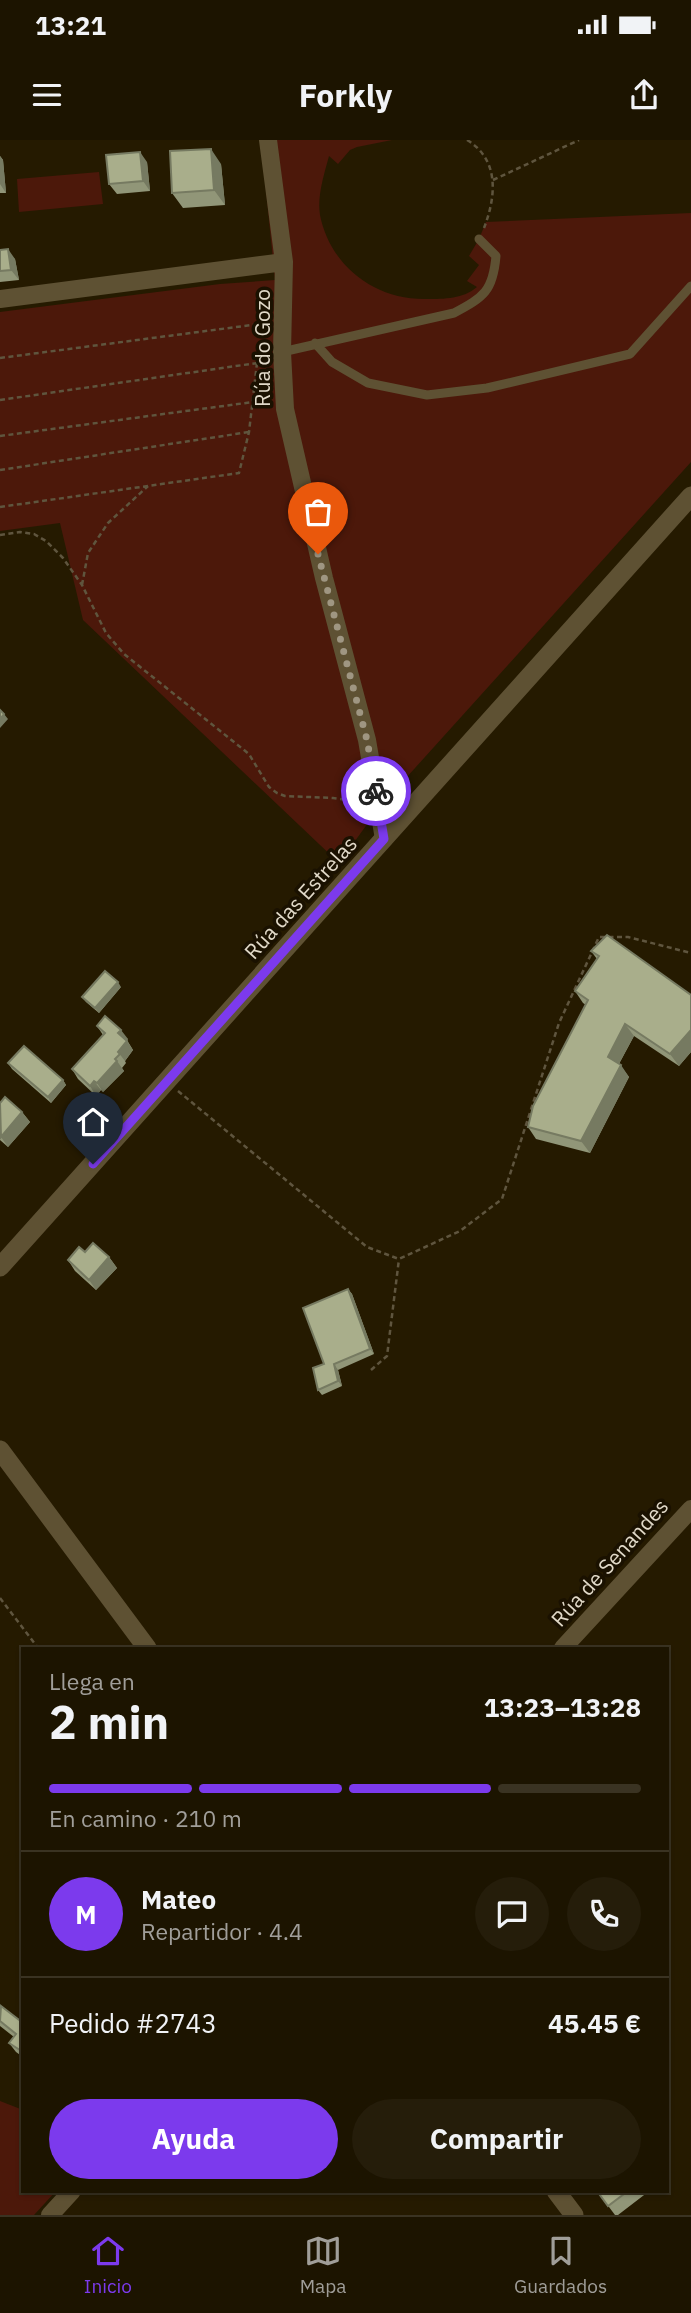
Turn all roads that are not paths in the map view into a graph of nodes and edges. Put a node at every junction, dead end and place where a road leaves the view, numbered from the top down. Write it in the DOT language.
graph roads {
  1 [pos="268,140"];
  2 [pos="479,239"];
  3 [pos="284,262"];
  4 [pos="691,286"];
  5 [pos="0,299"];
  6 [pos="314,343"];
  7 [pos="282,352"];
  8 [pos="691,496"];
  9 [pos="384,839"];
  10 [pos="0,1267"];
  11 [pos="1,1453"];
  12 [pos="691,1508"];
  13 [pos="146,1647"];
  14 [pos="564,1647"];
  15 [pos="70,2193"];
  16 [pos="558,2193"];
  17 [pos="50,2215"];
  18 [pos="574,2215"];
  1 -- 3 [label="street, Rúa do Gozo"];
  2 -- 6 [label="lane"];
  3 -- 5 [label="street"];
  3 -- 7 [label="street, Rúa do Gozo"];
  4 -- 6 [label="lane"];
  6 -- 7 [label="lane"];
  7 -- 9 [label="street, Rúa do Gozo"];
  8 -- 9 [label="street, Rúa das Estrelas"];
  9 -- 10 [label="street, Rúa das Estrelas"];
  11 -- 13 [label="street"];
  12 -- 14 [label="street, Rúa de Senandes"];
  15 -- 17 [label="street"];
  16 -- 18 [label="street"];
}
